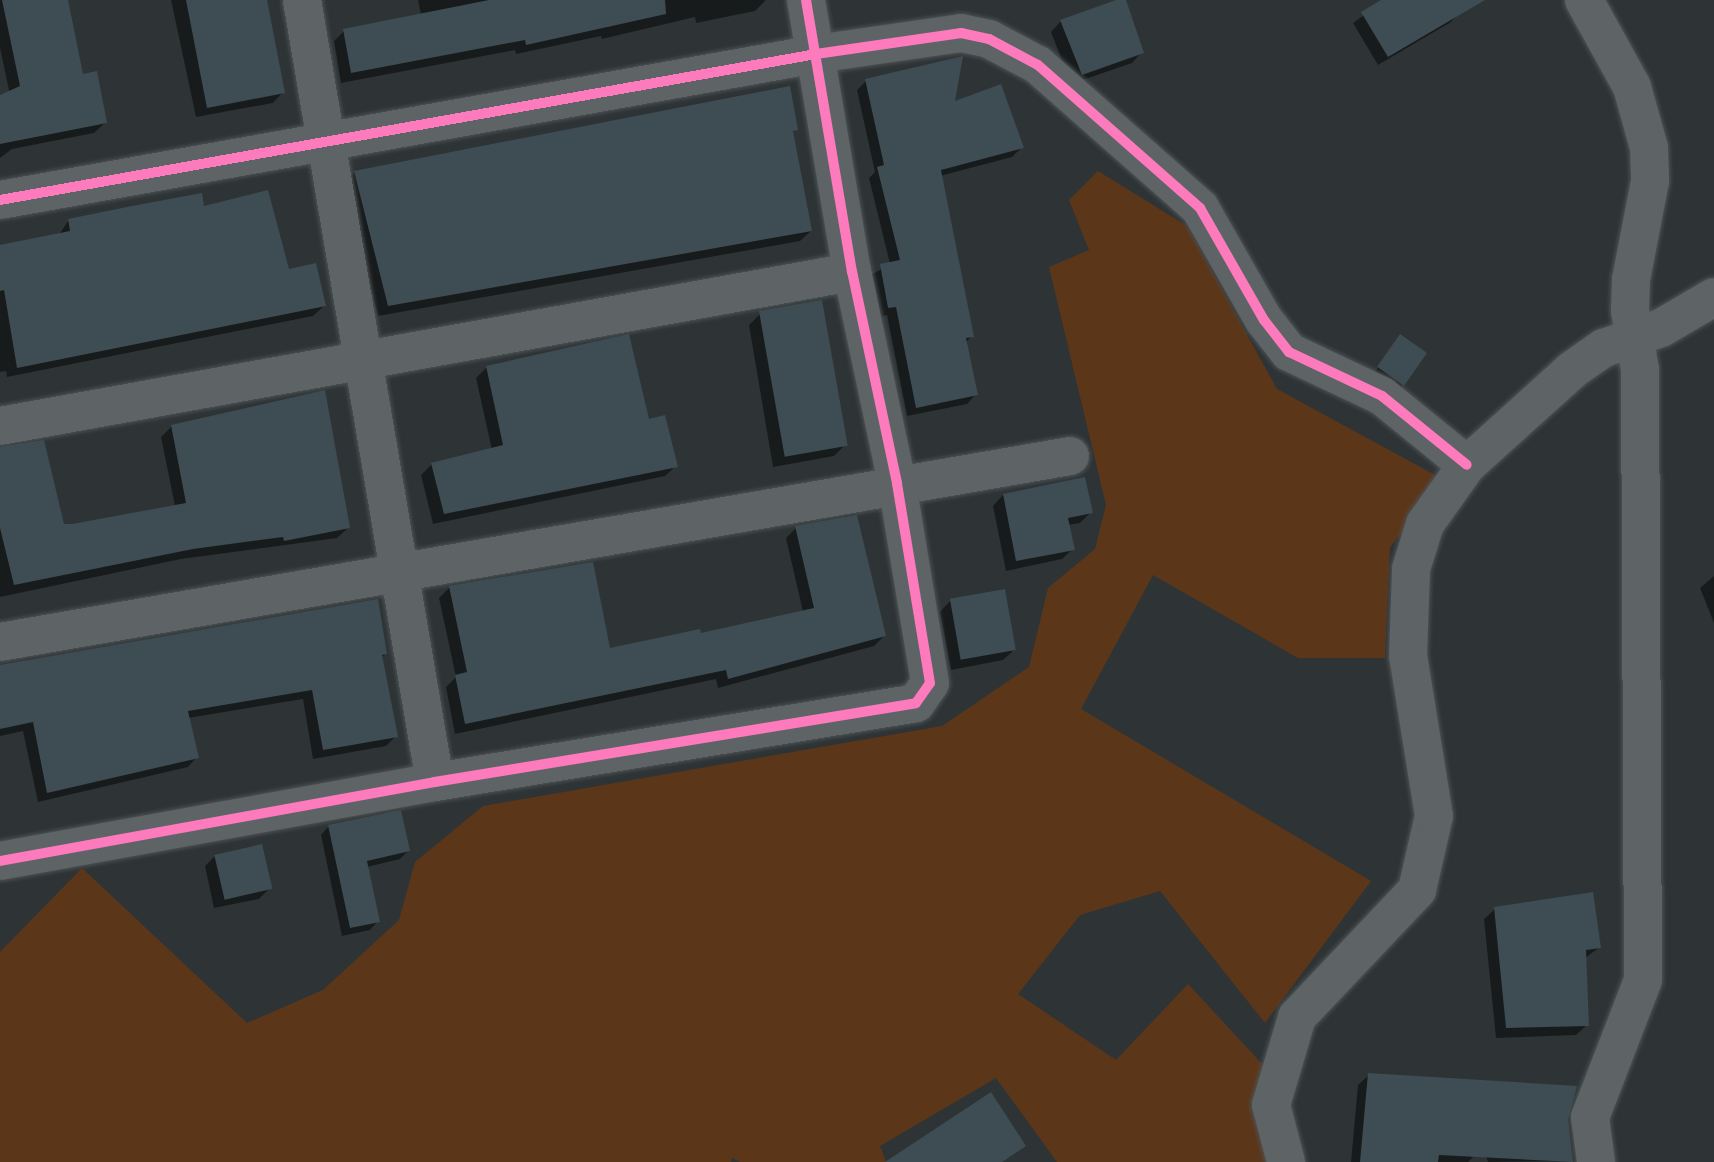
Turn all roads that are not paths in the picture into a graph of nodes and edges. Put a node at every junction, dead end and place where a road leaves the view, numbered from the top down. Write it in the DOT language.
graph roads {
  1 [pos="302,0"];
  2 [pos="806,0"];
  3 [pos="1584,0"];
  4 [pos="816,54"];
  5 [pos="328,142"];
  6 [pos="0,200"];
  7 [pos="852,272"];
  8 [pos="1714,297"];
  9 [pos="1634,334"];
  10 [pos="363,360"];
  11 [pos="0,426"];
  12 [pos="1070,456"];
  13 [pos="1467,465"];
  14 [pos="897,483"];
  15 [pos="399,574"];
  16 [pos="0,642"];
  17 [pos="435,782"];
  18 [pos="0,861"];
  19 [pos="1286,1162"];
  20 [pos="1595,1162"];
  1 -- 5 [label="street"];
  2 -- 4 [label="street"];
  3 -- 9 [label="street"];
  4 -- 5 [label="street"];
  4 -- 7 [label="street"];
  4 -- 13 [label="street"];
  5 -- 6 [label="street"];
  5 -- 10 [label="street"];
  7 -- 10 [label="street"];
  7 -- 14 [label="street"];
  8 -- 9 [label="street"];
  9 -- 13 [label="street"];
  9 -- 20 [label="street"];
  10 -- 11 [label="street"];
  10 -- 15 [label="street"];
  12 -- 14 [label="street"];
  13 -- 19 [label="street"];
  14 -- 15 [label="street"];
  14 -- 17 [label="street"];
  15 -- 16 [label="street"];
  15 -- 17 [label="street"];
  17 -- 18 [label="street"];
}
